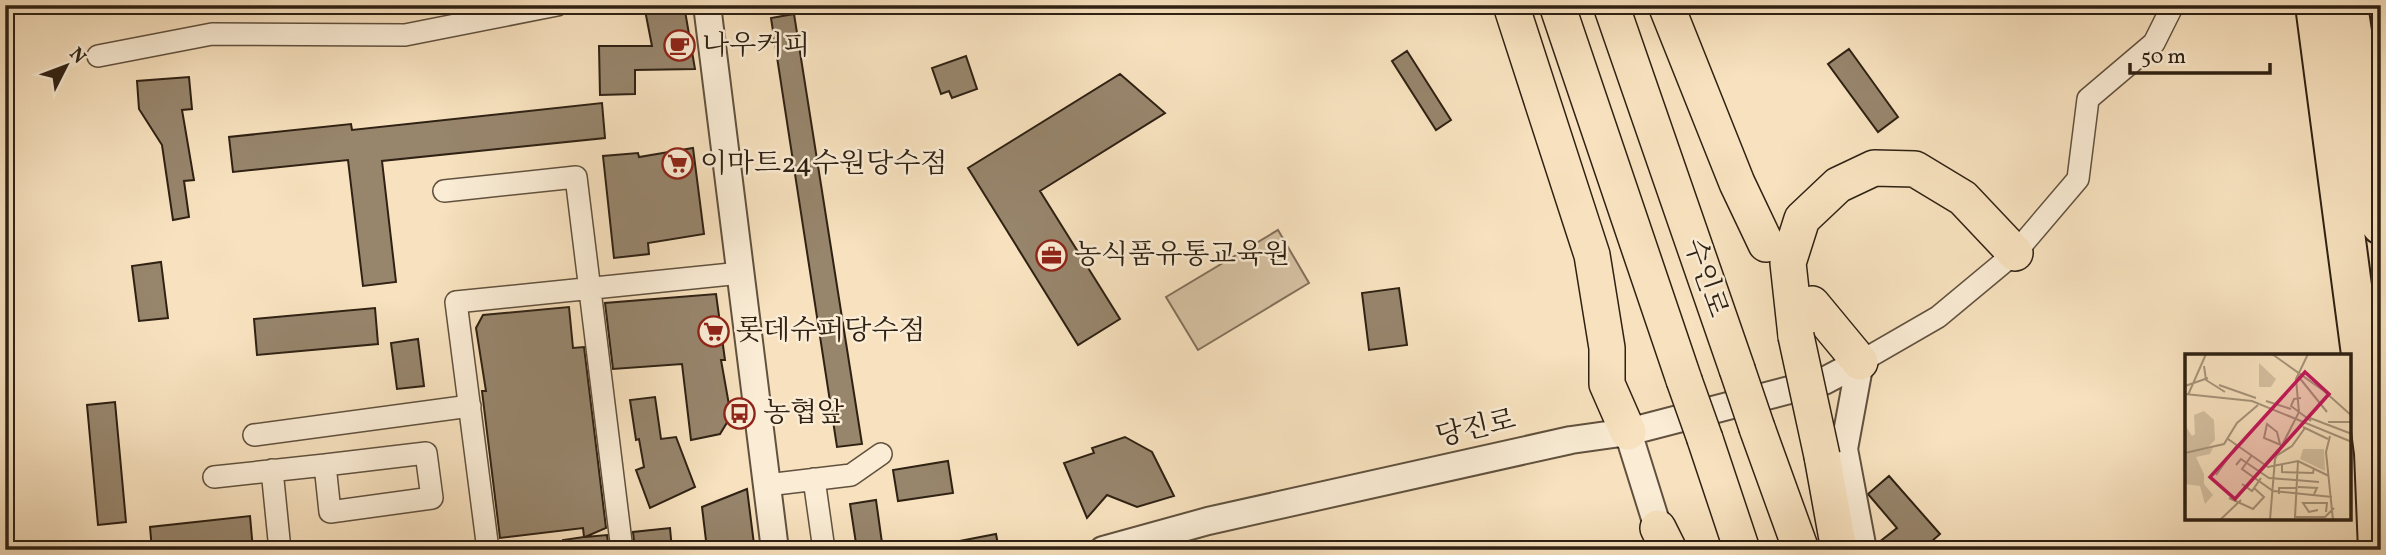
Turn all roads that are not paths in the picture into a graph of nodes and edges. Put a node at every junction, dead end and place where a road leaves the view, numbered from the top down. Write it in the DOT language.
graph roads {
  1 [pos="557,5"];
  2 [pos="706,5"];
  3 [pos="1511,5"];
  4 [pos="1557,5"];
  5 [pos="1611,5"];
  6 [pos="1666,5"];
  7 [pos="2173,5"];
  8 [pos="2326,6"];
  9 [pos="98,56"];
  10 [pos="444,191"];
  11 [pos="2381,225"];
  12 [pos="1766,244"];
  13 [pos="2015,253"];
  14 [pos="741,273"];
  15 [pos="589,289"];
  16 [pos="1812,304"];
  17 [pos="1860,362"];
  18 [pos="470,406"];
  19 [pos="1628,432"];
  20 [pos="254,435"];
  21 [pos="881,454"];
  22 [pos="325,464"];
  23 [pos="272,470"];
  24 [pos="214,477"];
  25 [pos="814,479"];
  26 [pos="767,485"];
  27 [pos="1664,543"];
  28 [pos="280,550"];
  29 [pos="488,550"];
  30 [pos="622,550"];
  31 [pos="775,550"];
  32 [pos="824,550"];
  33 [pos="1103,550"];
  34 [pos="1742,550"];
  35 [pos="1801,550"];
  36 [pos="1839,550"];
  37 [pos="1863,550"];
  38 [pos="2378,550"];
  1 -- 9 [label="street"];
  2 -- 14 [label="street"];
  3 -- 19 [label="highway"];
  4 -- 34 [label="highway, 수인로, bridge"];
  5 -- 35 [label="highway, 수인로, bridge"];
  6 -- 12 [label="highway"];
  7 -- 13 [label="street"];
  8 -- 11 [label="highway"];
  8 -- 38 [label="highway"];
  10 -- 15 [label="street"];
  13 -- 17 [label="street"];
  13 -- 36 [label="highway, bridge"];
  14 -- 15 [label="street"];
  14 -- 26 [label="street"];
  15 -- 18 [label="street"];
  15 -- 30 [label="street"];
  16 -- 17 [label="highway"];
  17 -- 19 [label="street, 당진로"];
  17 -- 37 [label="street"];
  18 -- 20 [label="street"];
  18 -- 29 [label="street"];
  19 -- 27 [label="street"];
  19 -- 33 [label="street, 당진로"];
  21 -- 25 [label="street"];
  22 -- 22 [label="street"];
  22 -- 23 [label="street"];
  23 -- 24 [label="street"];
  23 -- 28 [label="street"];
  25 -- 26 [label="street"];
  25 -- 32 [label="street"];
  26 -- 31 [label="street"];
}
